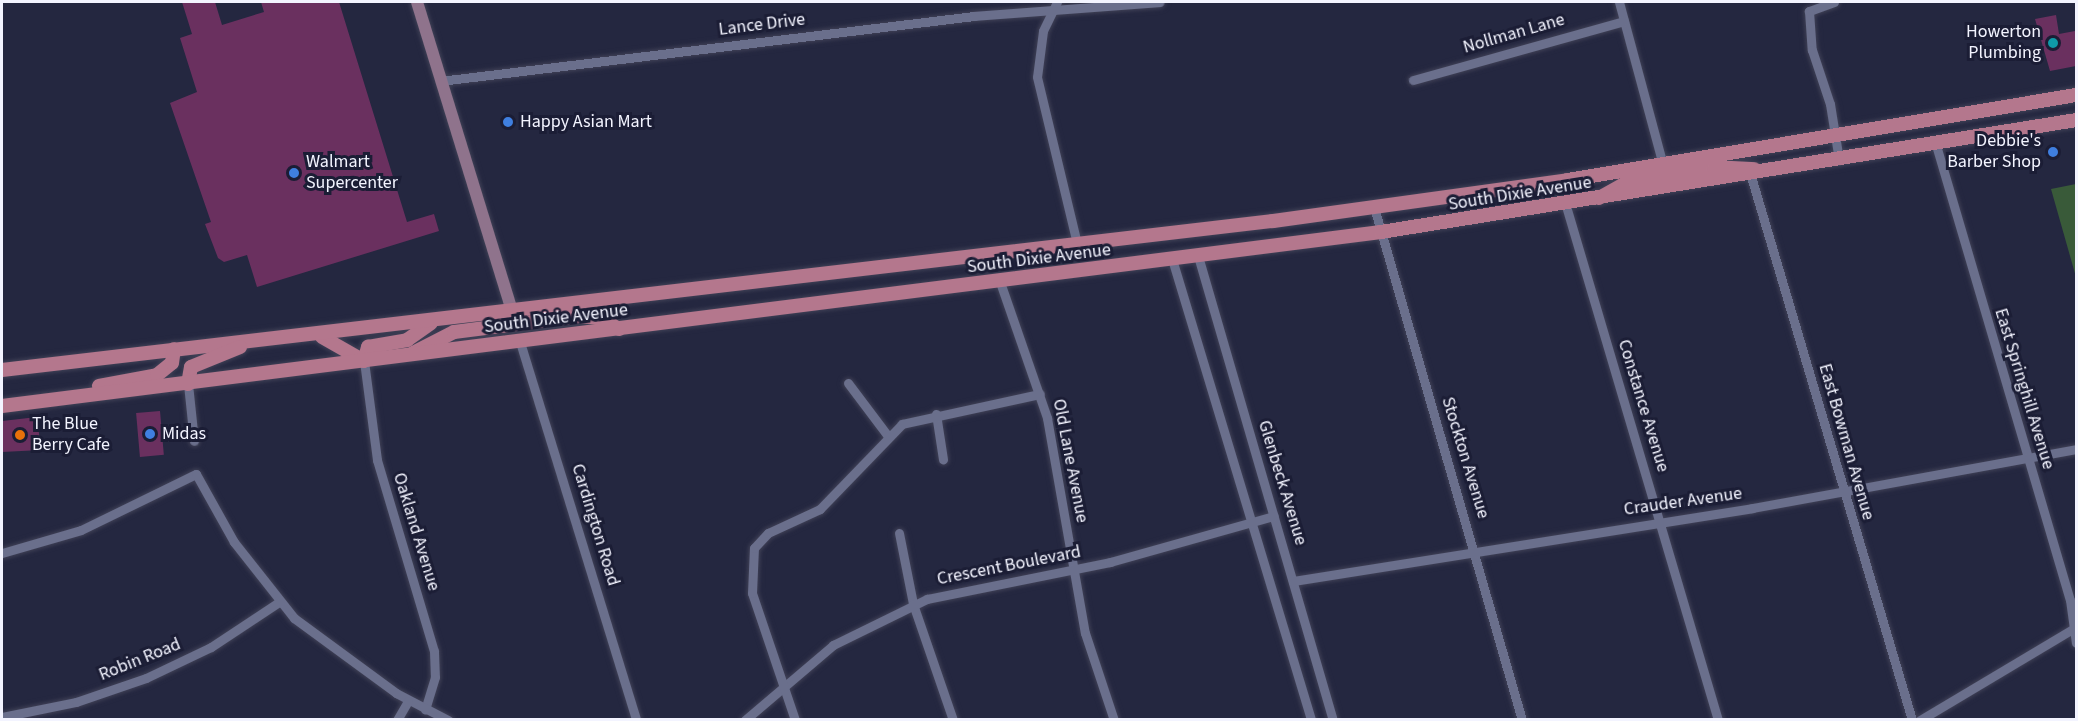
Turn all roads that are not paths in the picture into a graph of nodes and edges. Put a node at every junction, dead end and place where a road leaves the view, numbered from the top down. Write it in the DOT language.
graph roads {
  1 [pos="417,2"];
  2 [pos="1159,2"];
  3 [pos="1619,2"];
  4 [pos="1834,2"];
  5 [pos="1055,6"];
  6 [pos="1624,21"];
  7 [pos="1413,80"];
  8 [pos="440,81"];
  9 [pos="2076,95"];
  10 [pos="2076,120"];
  11 [pos="1834,135"];
  12 [pos="1936,145"];
  13 [pos="1839,160"];
  14 [pos="1664,169"];
  15 [pos="1764,171"];
  16 [pos="1750,173"];
  17 [pos="1594,201"];
  18 [pos="1566,206"];
  19 [pos="1374,207"];
  20 [pos="1381,232"];
  21 [pos="1077,244"];
  22 [pos="1198,256"];
  23 [pos="1172,260"];
  24 [pos="1000,282"];
  25 [pos="511,310"];
  26 [pos="433,322"];
  27 [pos="516,324"];
  28 [pos="619,329"];
  29 [pos="316,336"];
  30 [pos="253,341"];
  31 [pos="520,342"];
  32 [pos="174,350"];
  33 [pos="411,355"];
  34 [pos="364,361"];
  35 [pos="2,370"];
  36 [pos="849,383"];
  37 [pos="188,384"];
  38 [pos="1040,394"];
  39 [pos="63,396"];
  40 [pos="2,406"];
  41 [pos="936,414"];
  42 [pos="888,436"];
  43 [pos="194,441"];
  44 [pos="2076,449"];
  45 [pos="2027,458"];
  46 [pos="943,459"];
  47 [pos="1843,490"];
  48 [pos="1274,516"];
  49 [pos="1660,522"];
  50 [pos="1251,523"];
  51 [pos="899,533"];
  52 [pos="1475,552"];
  53 [pos="2,553"];
  54 [pos="1073,570"];
  55 [pos="1293,581"];
  56 [pos="279,602"];
  57 [pos="913,604"];
  58 [pos="2076,627"];
  59 [pos="2076,643"];
  60 [pos="783,689"];
  61 [pos="408,701"];
  62 [pos="425,710"];
  63 [pos="2,717"];
  64 [pos="397,720"];
  65 [pos="448,720"];
  66 [pos="636,720"];
  67 [pos="745,720"];
  68 [pos="795,720"];
  69 [pos="953,720"];
  70 [pos="1114,720"];
  71 [pos="1311,720"];
  72 [pos="1334,720"];
  73 [pos="1522,720"];
  74 [pos="1718,720"];
  75 [pos="1912,720"];
  76 [pos="1920,720"];
  1 -- 8 [label="street"];
  2 -- 5 [label="street, Lance Drive"];
  3 -- 6 [label="street"];
  4 -- 11 [label="street"];
  5 -- 8 [label="street, Lance Drive"];
  5 -- 21 [label="street"];
  6 -- 7 [label="street, Nollman Lane"];
  6 -- 14 [label="street"];
  8 -- 25 [label="street"];
  9 -- 11 [label="main road, South Dixie Avenue"];
  10 -- 12 [label="main road, South Dixie Avenue"];
  11 -- 13 [label="street"];
  11 -- 14 [label="main road, South Dixie Avenue"];
  12 -- 13 [label="main road, South Dixie Avenue"];
  12 -- 45 [label="street, East Springhill Avenue"];
  13 -- 15 [label="main road, South Dixie Avenue"];
  14 -- 15 [label="main road"];
  14 -- 17 [label="main road"];
  14 -- 19 [label="main road, South Dixie Avenue"];
  15 -- 16 [label="main road, South Dixie Avenue"];
  16 -- 17 [label="main road, South Dixie Avenue"];
  16 -- 47 [label="street, East Bowman Avenue"];
  17 -- 18 [label="main road, South Dixie Avenue"];
  18 -- 20 [label="main road, South Dixie Avenue"];
  18 -- 49 [label="street, Constance Avenue"];
  19 -- 20 [label="street, Stockton Avenue"];
  19 -- 21 [label="main road, South Dixie Avenue"];
  20 -- 22 [label="main road, South Dixie Avenue"];
  20 -- 52 [label="street, Stockton Avenue"];
  21 -- 25 [label="main road, South Dixie Avenue"];
  22 -- 23 [label="main road, South Dixie Avenue"];
  22 -- 48 [label="street, Glenbeck Avenue"];
  23 -- 24 [label="main road, South Dixie Avenue"];
  23 -- 50 [label="street"];
  24 -- 28 [label="main road, South Dixie Avenue"];
  24 -- 38 [label="street, Old Lane Avenue"];
  25 -- 26 [label="main road, South Dixie Avenue"];
  25 -- 27 [label="street"];
  26 -- 29 [label="main road, South Dixie Avenue"];
  26 -- 34 [label="main road"];
  27 -- 28 [label="main road"];
  27 -- 33 [label="main road"];
  28 -- 31 [label="main road, South Dixie Avenue"];
  29 -- 30 [label="main road, South Dixie Avenue"];
  29 -- 34 [label="main road"];
  30 -- 32 [label="main road, South Dixie Avenue"];
  30 -- 37 [label="main road"];
  31 -- 33 [label="main road, South Dixie Avenue"];
  31 -- 66 [label="street, Cardington Road"];
  32 -- 35 [label="main road, South Dixie Avenue"];
  32 -- 39 [label="main road"];
  33 -- 34 [label="main road, South Dixie Avenue"];
  34 -- 37 [label="main road, South Dixie Avenue"];
  34 -- 62 [label="street, Oakland Avenue"];
  36 -- 42 [label="street"];
  37 -- 39 [label="main road, South Dixie Avenue"];
  37 -- 43 [label="street"];
  38 -- 41 [label="street"];
  38 -- 54 [label="street, Old Lane Avenue"];
  39 -- 40 [label="main road, South Dixie Avenue"];
  41 -- 42 [label="street"];
  41 -- 46 [label="street"];
  42 -- 60 [label="street"];
  44 -- 45 [label="street, Crauder Avenue"];
  45 -- 47 [label="street, Crauder Avenue"];
  45 -- 58 [label="street, East Springhill Avenue"];
  47 -- 49 [label="street, Crauder Avenue"];
  47 -- 75 [label="street, East Bowman Avenue"];
  48 -- 50 [label="street, Crescent Boulevard"];
  48 -- 55 [label="street, Glenbeck Avenue"];
  49 -- 52 [label="street, Crauder Avenue"];
  49 -- 74 [label="street, Constance Avenue"];
  50 -- 54 [label="street, Crescent Boulevard"];
  50 -- 71 [label="street"];
  51 -- 57 [label="street"];
  52 -- 55 [label="street, Crauder Avenue"];
  52 -- 73 [label="street, Stockton Avenue"];
  53 -- 56 [label="street"];
  54 -- 57 [label="street, Crescent Boulevard"];
  54 -- 70 [label="street, Old Lane Avenue"];
  55 -- 72 [label="street, Glenbeck Avenue"];
  56 -- 61 [label="street"];
  56 -- 63 [label="street, Robin Road"];
  57 -- 60 [label="street, Crescent Boulevard"];
  57 -- 69 [label="street"];
  58 -- 59 [label="street, East Springhill Avenue"];
  58 -- 76 [label="street"];
  60 -- 67 [label="street, Crescent Boulevard"];
  60 -- 68 [label="street"];
  61 -- 62 [label="street"];
  61 -- 64 [label="street"];
  62 -- 65 [label="street"];
}
